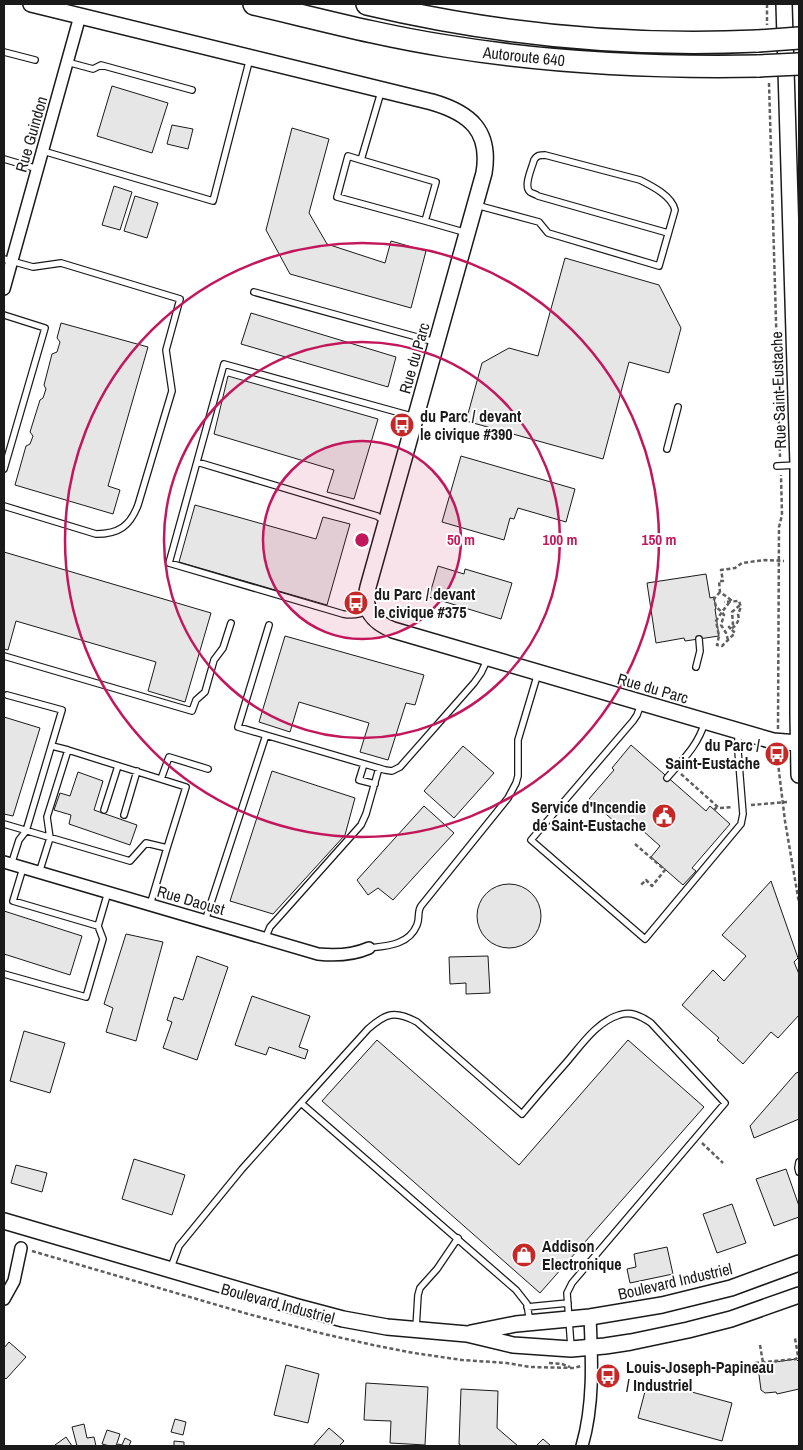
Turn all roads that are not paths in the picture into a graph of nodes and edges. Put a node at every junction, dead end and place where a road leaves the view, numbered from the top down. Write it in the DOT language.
graph roads {
  1 [pos="31,4"];
  2 [pos="254,4"];
  3 [pos="367,4"];
  4 [pos="784,4"];
  5 [pos="80,16"];
  6 [pos="799,38"];
  7 [pos="4,52"];
  8 [pos="250,58"];
  9 [pos="35,60"];
  10 [pos="67,62"];
  11 [pos="799,64"];
  12 [pos="192,90"];
  13 [pos="382,90"];
  14 [pos="43,152"];
  15 [pos="4,159"];
  16 [pos="361,160"];
  17 [pos="38,169"];
  18 [pos="476,204"];
  19 [pos="425,222"];
  20 [pos="468,233"];
  21 [pos="668,233"];
  22 [pos="8,260"];
  23 [pos="4,289"];
  24 [pos="254,292"];
  25 [pos="4,315"];
  26 [pos="436,342"];
  27 [pos="678,407"];
  28 [pos="416,417"];
  29 [pos="667,449"];
  30 [pos="198,462"];
  31 [pos="798,465"];
  32 [pos="777,466"];
  33 [pos="4,469"];
  34 [pos="4,506"];
  35 [pos="386,522"];
  36 [pos="799,549"];
  37 [pos="799,592"];
  38 [pos="368,610"];
  39 [pos="231,623"];
  40 [pos="269,624"];
  41 [pos="699,639"];
  42 [pos="4,656"];
  43 [pos="488,658"];
  44 [pos="696,667"];
  45 [pos="538,673"];
  46 [pos="8,694"];
  47 [pos="642,703"];
  48 [pos="705,721"];
  49 [pos="738,731"];
  50 [pos="266,735"];
  51 [pos="798,743"];
  52 [pos="52,746"];
  53 [pos="68,750"];
  54 [pos="364,764"];
  55 [pos="118,766"];
  56 [pos="379,768"];
  57 [pos="208,769"];
  58 [pos="136,772"];
  59 [pos="799,775"];
  60 [pos="668,778"];
  61 [pos="161,779"];
  62 [pos="375,784"];
  63 [pos="104,810"];
  64 [pos="124,815"];
  65 [pos="4,824"];
  66 [pos="26,831"];
  67 [pos="50,838"];
  68 [pos="167,848"];
  69 [pos="13,865"];
  70 [pos="40,873"];
  71 [pos="108,892"];
  72 [pos="150,905"];
  73 [pos="205,921"];
  74 [pos="98,926"];
  75 [pos="265,939"];
  76 [pos="369,948"];
  77 [pos="4,974"];
  78 [pos="301,1103"];
  79 [pos="799,1162"];
  80 [pos="799,1172"];
  81 [pos="4,1222"];
  82 [pos="458,1238"];
  83 [pos="21,1248"];
  84 [pos="799,1263"];
  85 [pos="170,1270"];
  86 [pos="799,1295"];
  87 [pos="4,1299"];
  88 [pos="568,1303"];
  89 [pos="527,1307"];
  90 [pos="590,1317"];
  91 [pos="570,1319"];
  92 [pos="530,1323"];
  93 [pos="416,1330"];
  94 [pos="467,1334"];
  95 [pos="591,1347"];
  96 [pos="571,1349"];
  97 [pos="582,1446"];
  1 -- 5 [label="street, Rue du Parc"];
  2 -- 11 [label="highway, Autoroute 640, bridge"];
  3 -- 6 [label="highway, Autoroute 640, bridge"];
  4 -- 31 [label="street, Rue Saint-Eustache"];
  5 -- 8 [label="street, Rue du Parc"];
  5 -- 10 [label="street, Rue Guindon"];
  7 -- 9 [label="lane"];
  8 -- 13 [label="street, Rue du Parc"];
  8 -- 14 [label="lane"];
  10 -- 12 [label="lane"];
  10 -- 14 [label="street, Rue Guindon"];
  13 -- 16 [label="lane"];
  13 -- 18 [label="street, Rue du Parc"];
  14 -- 17 [label="street, Rue Guindon"];
  15 -- 17 [label="lane"];
  16 -- 19 [label="lane"];
  16 -- 19 [label="lane"];
  17 -- 22 [label="street, Rue Guindon"];
  18 -- 20 [label="street, Rue du Parc"];
  18 -- 21 [label="lane"];
  19 -- 20 [label="lane"];
  20 -- 26 [label="street, Rue du Parc"];
  21 -- 21 [label="lane"];
  22 -- 23 [label="street, Rue Guindon"];
  22 -- 34 [label="lane"];
  24 -- 26 [label="lane"];
  25 -- 33 [label="lane"];
  26 -- 28 [label="street, Rue du Parc"];
  27 -- 29 [label="lane"];
  28 -- 30 [label="lane"];
  28 -- 35 [label="street, Rue du Parc"];
  30 -- 35 [label="lane"];
  30 -- 38 [label="lane"];
  31 -- 32 [label="lane"];
  31 -- 36 [label="street, Rue Saint-Eustache"];
  35 -- 38 [label="street, Rue du Parc"];
  36 -- 37 [label="street, Rue Saint-Eustache"];
  37 -- 51 [label="street, Rue Saint-Eustache"];
  38 -- 43 [label="street, Rue du Parc"];
  39 -- 42 [label="lane"];
  40 -- 50 [label="lane"];
  41 -- 44 [label="lane"];
  43 -- 45 [label="street, Rue du Parc"];
  43 -- 56 [label="lane"];
  45 -- 47 [label="street, Rue du Parc"];
  45 -- 76 [label="lane"];
  46 -- 52 [label="lane"];
  47 -- 48 [label="street, Rue du Parc"];
  47 -- 49 [label="lane"];
  48 -- 49 [label="street, Rue du Parc"];
  48 -- 60 [label="lane"];
  49 -- 51 [label="street, Rue du Parc"];
  50 -- 54 [label="lane"];
  50 -- 73 [label="lane"];
  51 -- 59 [label="street, Rue Saint-Eustache"];
  52 -- 53 [label="lane"];
  52 -- 66 [label="lane"];
  53 -- 55 [label="lane"];
  53 -- 67 [label="lane"];
  54 -- 56 [label="lane"];
  54 -- 62 [label="lane"];
  55 -- 58 [label="lane"];
  55 -- 63 [label="lane"];
  56 -- 62 [label="lane"];
  57 -- 61 [label="lane"];
  58 -- 61 [label="lane"];
  58 -- 64 [label="lane"];
  61 -- 68 [label="lane"];
  62 -- 75 [label="lane"];
  65 -- 66 [label="lane"];
  66 -- 67 [label="lane"];
  66 -- 69 [label="lane"];
  67 -- 68 [label="lane"];
  67 -- 70 [label="lane"];
  68 -- 72 [label="lane"];
  69 -- 70 [label="street, Rue Daoust"];
  69 -- 74 [label="lane"];
  70 -- 71 [label="street, Rue Daoust"];
  71 -- 72 [label="street, Rue Daoust"];
  71 -- 74 [label="lane"];
  72 -- 73 [label="street, Rue Daoust"];
  73 -- 75 [label="street, Rue Daoust"];
  74 -- 77 [label="lane"];
  75 -- 76 [label="street, Rue Daoust"];
  78 -- 82 [label="lane"];
  78 -- 85 [label="lane"];
  78 -- 88 [label="lane"];
  79 -- 80 [label="lane"];
  81 -- 85 [label="street, Boulevard Industriel"];
  82 -- 89 [label="lane"];
  82 -- 93 [label="lane"];
  83 -- 87 [label="street"];
  84 -- 90 [label="street, Boulevard Industriel"];
  85 -- 93 [label="street, Boulevard Industriel"];
  86 -- 95 [label="street, Boulevard Industriel"];
  88 -- 89 [label="lane"];
  88 -- 91 [label="lane"];
  89 -- 92 [label="lane"];
  90 -- 91 [label="street, Boulevard Industriel"];
  90 -- 95 [label="street"];
  91 -- 92 [label="street, Boulevard Industriel"];
  91 -- 96 [label="lane"];
  92 -- 94 [label="street, Boulevard Industriel"];
  93 -- 94 [label="street, Boulevard Industriel"];
  94 -- 96 [label="street, Boulevard Industriel"];
  95 -- 96 [label="street, Boulevard Industriel"];
  95 -- 97 [label="street"];
}
